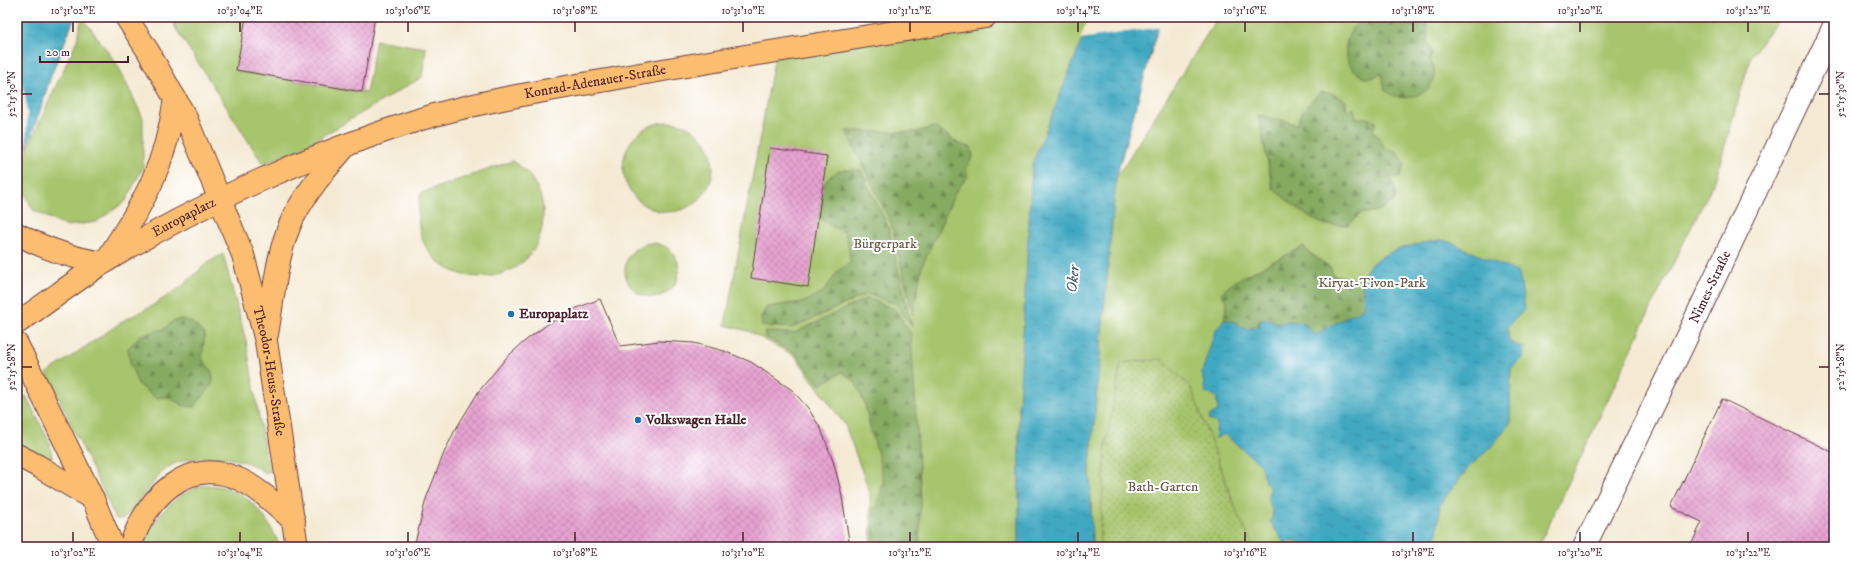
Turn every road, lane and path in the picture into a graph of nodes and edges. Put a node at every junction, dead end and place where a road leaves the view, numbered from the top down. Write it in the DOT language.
graph roads {
  1 [pos="126,17"];
  2 [pos="985,17"];
  3 [pos="1834,26"];
  4 [pos="175,98"];
  5 [pos="347,145"];
  6 [pos="220,200"];
  7 [pos="17,234"];
  8 [pos="104,263"];
  9 [pos="17,323"];
  10 [pos="266,341"];
  11 [pos="17,344"];
  12 [pos="17,455"];
  13 [pos="93,499"];
  14 [pos="294,520"];
  15 [pos="113,547"];
  16 [pos="130,547"];
  17 [pos="297,547"];
  18 [pos="1584,547"];
  1 -- 4 [label="main road, Europaplatz"];
  2 -- 5 [label="main road, Konrad-Adenauer-Straße"];
  3 -- 18 [label="street, Nîmes-Straße"];
  4 -- 6 [label="main road, Europaplatz"];
  4 -- 8 [label="main road"];
  5 -- 6 [label="main road, Konrad-Adenauer-Straße"];
  5 -- 10 [label="main road"];
  6 -- 8 [label="main road, Europaplatz"];
  6 -- 10 [label="main road, Theodor-Heuss-Straße"];
  7 -- 8 [label="main road"];
  8 -- 9 [label="main road, Europaplatz"];
  10 -- 14 [label="main road, Theodor-Heuss-Straße"];
  11 -- 13 [label="main road"];
  12 -- 13 [label="main road"];
  13 -- 15 [label="main road"];
  14 -- 16 [label="main road"];
  14 -- 17 [label="main road, Theodor-Heuss-Straße"];
}
